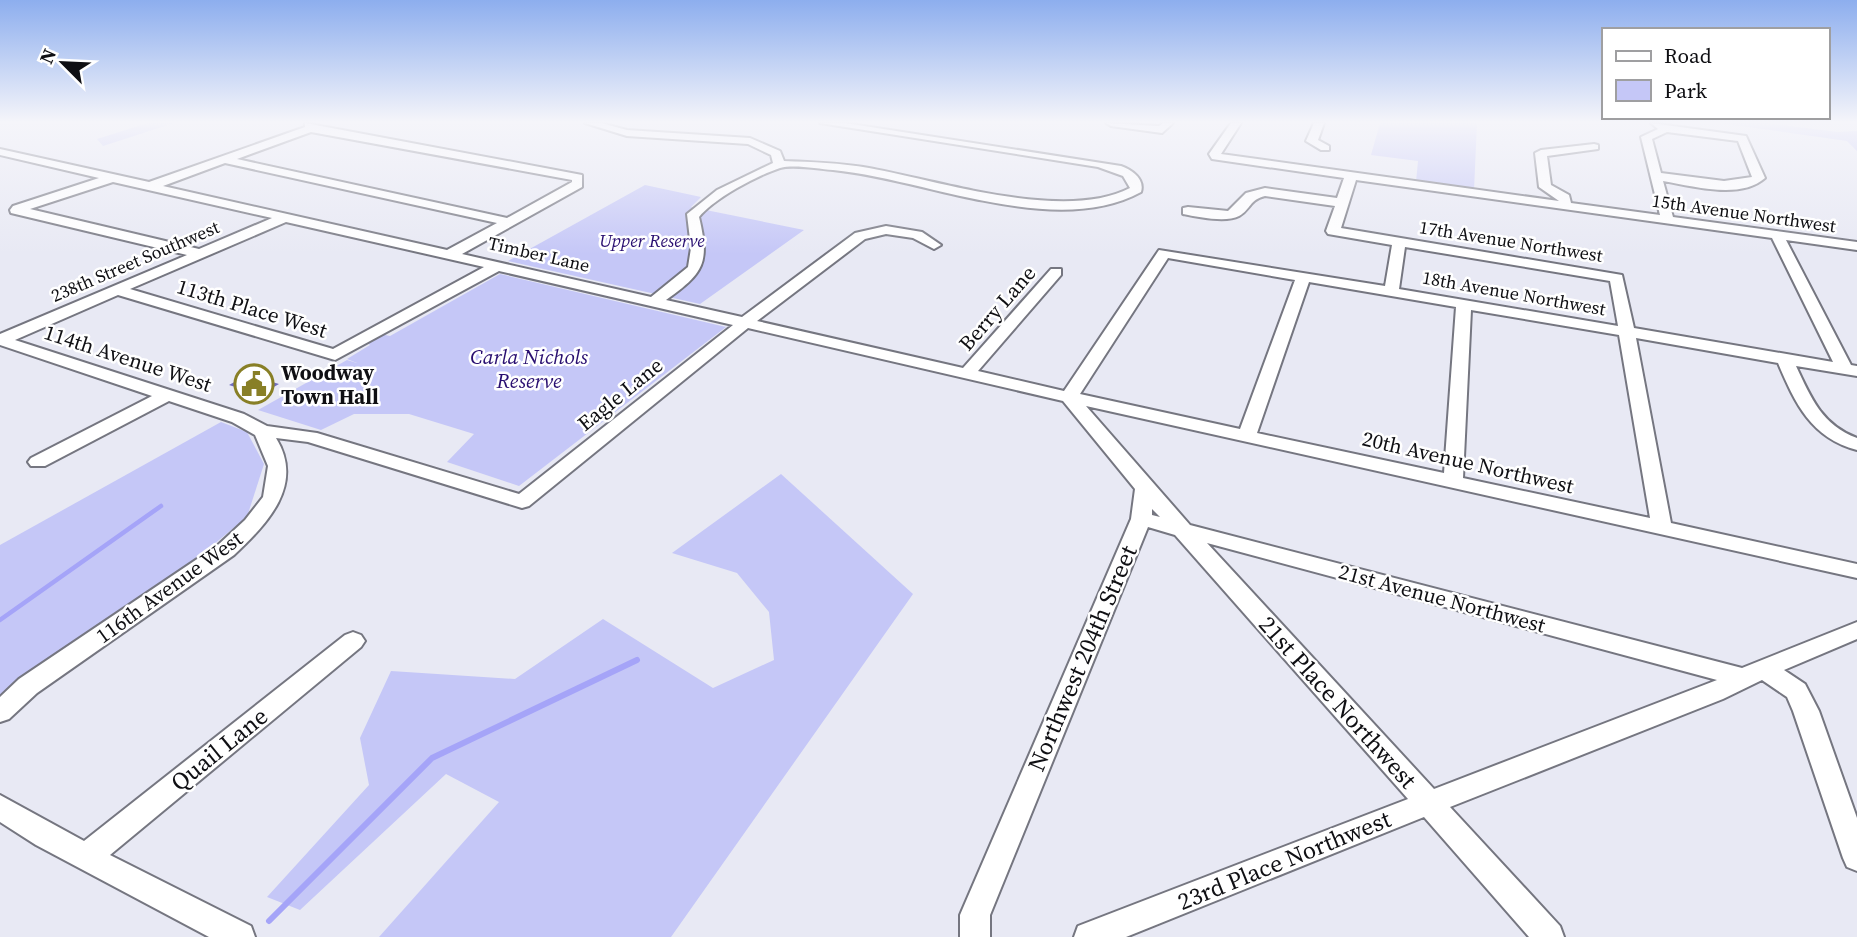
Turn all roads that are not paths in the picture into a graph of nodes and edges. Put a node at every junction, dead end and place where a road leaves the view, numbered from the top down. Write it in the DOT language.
graph roads {
  1 [pos="67,167"];
  2 [pos="201,167"];
  3 [pos="257,167"];
  4 [pos="520,167"];
  5 [pos="775,167"];
  6 [pos="817,167"];
  7 [pos="1106,167"];
  8 [pos="1286,167"];
  9 [pos="1543,167"];
  10 [pos="1654,167"];
  11 [pos="1754,167"];
  12 [pos="1351,176"];
  13 [pos="1657,176"];
  14 [pos="113,177"];
  15 [pos="150,186"];
  16 [pos="1343,203"];
  17 [pos="1565,206"];
  18 [pos="1188,211"];
  19 [pos="286,217"];
  20 [pos="1668,220"];
  21 [pos="509,222"];
  22 [pos="1777,235"];
  23 [pos="1399,242"];
  24 [pos="934,245"];
  25 [pos="1857,246"];
  26 [pos="201,254"];
  27 [pos="450,254"];
  28 [pos="499,265"];
  29 [pos="1056,272"];
  30 [pos="1303,277"];
  31 [pos="1617,278"];
  32 [pos="117,290"];
  33 [pos="1391,292"];
  34 [pos="656,300"];
  35 [pos="1464,304"];
  36 [pos="747,321"];
  37 [pos="1627,332"];
  38 [pos="0,340"];
  39 [pos="335,355"];
  40 [pos="1785,359"];
  41 [pos="1851,370"];
  42 [pos="969,371"];
  43 [pos="167,395"];
  44 [pos="1069,397"];
  45 [pos="262,431"];
  46 [pos="1247,436"];
  47 [pos="1857,444"];
  48 [pos="38,462"];
  49 [pos="1453,482"];
  50 [pos="1145,488"];
  51 [pos="522,502"];
  52 [pos="1141,519"];
  53 [pos="1662,528"];
  54 [pos="1182,529"];
  55 [pos="1857,571"];
  56 [pos="1857,631"];
  57 [pos="353,640"];
  58 [pos="1753,672"];
  59 [pos="0,712"];
  60 [pos="1429,803"];
  61 [pos="0,807"];
  62 [pos="86,857"];
  63 [pos="1857,858"];
  64 [pos="240,937"];
  65 [pos="975,937"];
  66 [pos="1089,937"];
  67 [pos="1549,937"];
  1 -- 14 [label="street, Timber Lane"];
  2 -- 15 [label="street"];
  3 -- 21 [label="street"];
  4 -- 21 [label="street"];
  5 -- 34 [label="street"];
  6 -- 7 [label="street"];
  8 -- 12 [label="street, 15th Avenue Northwest"];
  9 -- 17 [label="street"];
  10 -- 13 [label="street"];
  11 -- 13 [label="street"];
  12 -- 16 [label="street"];
  12 -- 17 [label="street, 15th Avenue Northwest"];
  13 -- 20 [label="street"];
  14 -- 15 [label="street, Timber Lane"];
  14 -- 26 [label="street"];
  15 -- 19 [label="street, Timber Lane"];
  16 -- 18 [label="street"];
  16 -- 23 [label="street"];
  17 -- 20 [label="street, 15th Avenue Northwest"];
  19 -- 26 [label="street, 238th Street Southwest"];
  19 -- 27 [label="street, Timber Lane"];
  20 -- 22 [label="street, 15th Avenue Northwest"];
  21 -- 27 [label="street"];
  22 -- 25 [label="street, 15th Avenue Northwest"];
  22 -- 41 [label="street"];
  23 -- 31 [label="street, 17th Avenue Northwest"];
  23 -- 33 [label="street"];
  24 -- 36 [label="street"];
  26 -- 32 [label="street, 238th Street Southwest"];
  27 -- 28 [label="street, Timber Lane"];
  28 -- 34 [label="street, Timber Lane"];
  28 -- 39 [label="street"];
  29 -- 42 [label="street, Berry Lane"];
  30 -- 33 [label="street, 18th Avenue Northwest"];
  30 -- 44 [label="street, 18th Avenue Northwest"];
  30 -- 46 [label="street"];
  31 -- 37 [label="street"];
  32 -- 38 [label="street, 238th Street Southwest"];
  32 -- 39 [label="street, 113th Place West"];
  33 -- 35 [label="street, 18th Avenue Northwest"];
  34 -- 36 [label="street, Timber Lane"];
  35 -- 37 [label="street, 18th Avenue Northwest"];
  35 -- 49 [label="street"];
  36 -- 42 [label="street, Timber Lane"];
  36 -- 51 [label="street, Eagle Lane"];
  37 -- 40 [label="street, 18th Avenue Northwest"];
  37 -- 53 [label="street"];
  38 -- 43 [label="street, 114th Avenue West"];
  40 -- 41 [label="street, 18th Avenue Northwest"];
  40 -- 47 [label="street"];
  42 -- 44 [label="street, Timber Lane"];
  43 -- 45 [label="street, 114th Avenue West"];
  43 -- 48 [label="street"];
  44 -- 46 [label="street, 20th Avenue Northwest"];
  44 -- 50 [label="street"];
  45 -- 51 [label="street, 114th Avenue West"];
  45 -- 59 [label="street, 116th Avenue West"];
  46 -- 49 [label="street, 20th Avenue Northwest"];
  49 -- 53 [label="street, 20th Avenue Northwest"];
  50 -- 52 [label="street, Northwest 204th Street"];
  50 -- 54 [label="street, 21st Place Northwest"];
  52 -- 54 [label="street, 21st Avenue Northwest"];
  52 -- 65 [label="street, Northwest 204th Street"];
  53 -- 55 [label="street, 20th Avenue Northwest"];
  54 -- 58 [label="street, 21st Avenue Northwest"];
  54 -- 60 [label="street, 21st Place Northwest"];
  56 -- 58 [label="street, 21st Place Northwest"];
  57 -- 62 [label="street, Quail Lane"];
  58 -- 60 [label="street, 21st Place Northwest"];
  58 -- 63 [label="street"];
  60 -- 66 [label="street, 23rd Place Northwest"];
  60 -- 67 [label="street"];
  61 -- 62 [label="street"];
  62 -- 64 [label="street"];
}
